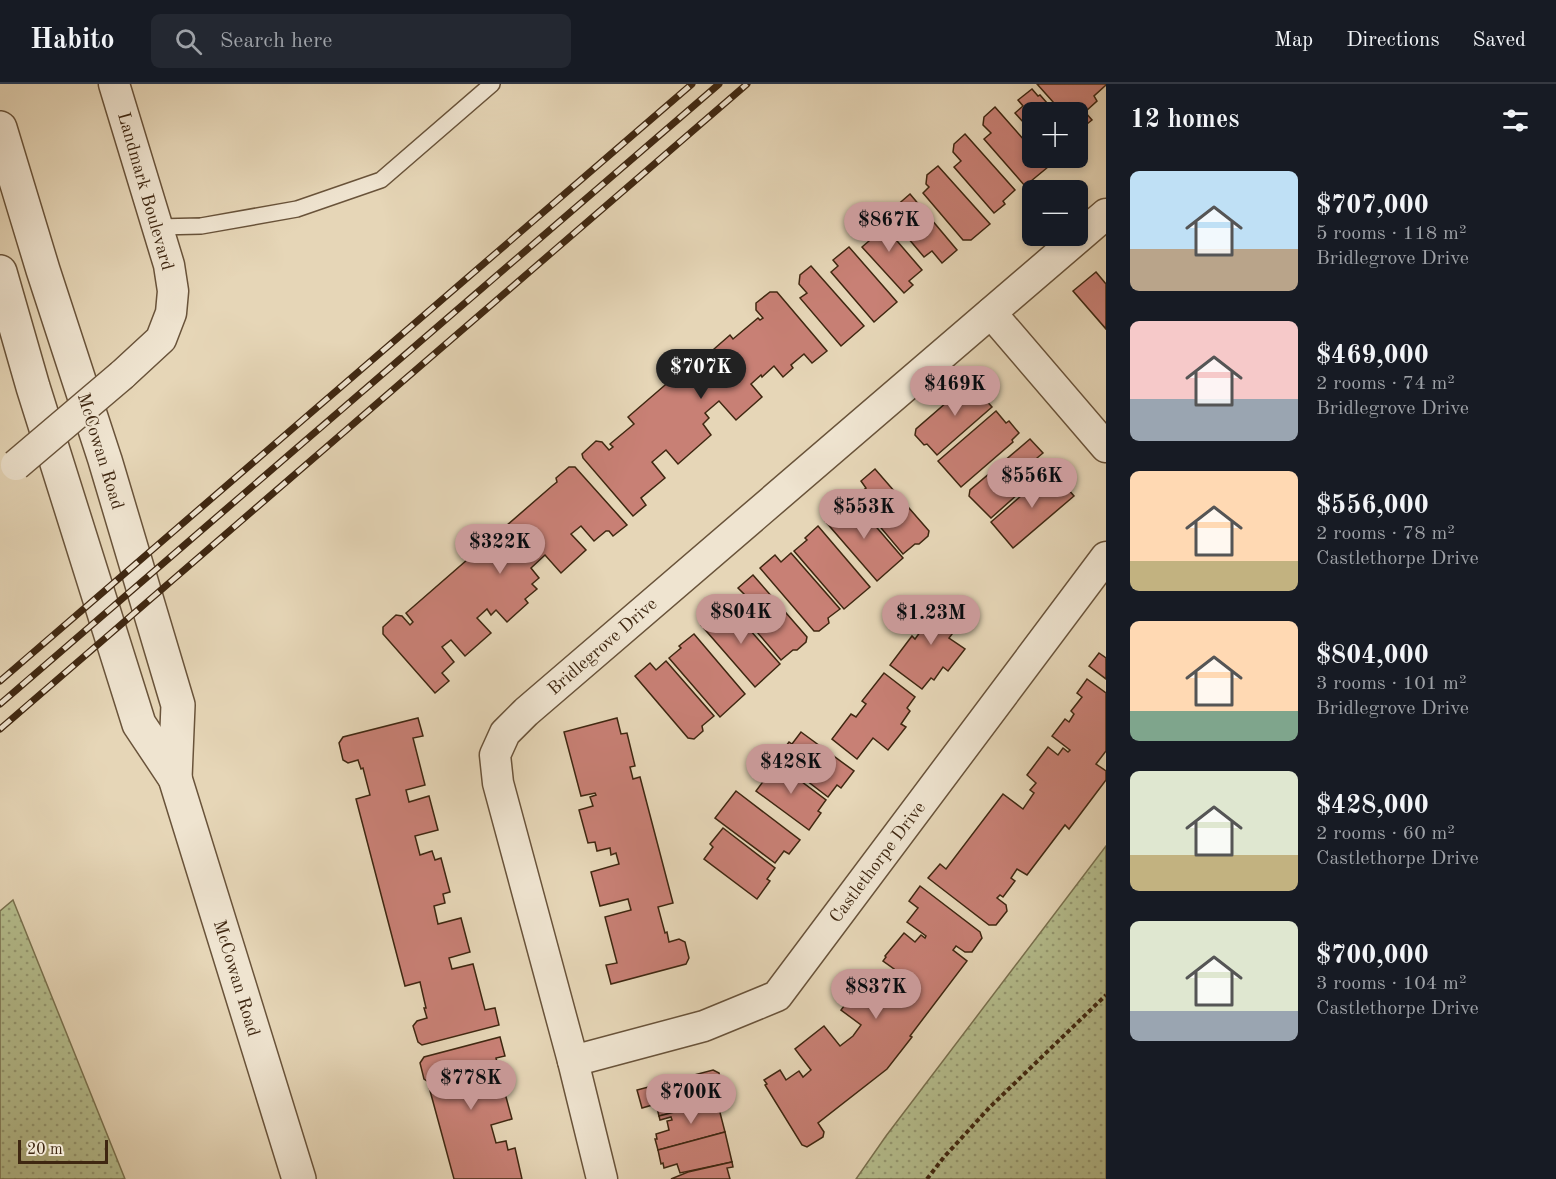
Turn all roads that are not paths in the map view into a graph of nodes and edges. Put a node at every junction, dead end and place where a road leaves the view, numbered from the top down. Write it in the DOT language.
graph roads {
  1 [pos="114,84"];
  2 [pos="492,84"];
  3 [pos="0,128"];
  4 [pos="1106,214"];
  5 [pos="157,227"];
  6 [pos="0,272"];
  7 [pos="991,313"];
  8 [pos="1106,447"];
  9 [pos="8,470"];
  10 [pos="1106,557"];
  11 [pos="176,778"];
  12 [pos="573,1061"];
  13 [pos="299,1179"];
  14 [pos="602,1179"];
  1 -- 5 [label="street, Landmark Boulevard"];
  2 -- 5 [label="lane"];
  3 -- 11 [label="street, McCowan Road"];
  4 -- 7 [label="street, Bridlegrove Drive"];
  5 -- 9 [label="street, Landmark Boulevard, bridge"];
  6 -- 11 [label="street, McCowan Road"];
  7 -- 8 [label="street"];
  7 -- 12 [label="street, Bridlegrove Drive"];
  10 -- 12 [label="street, Castlethorpe Drive"];
  11 -- 13 [label="street, McCowan Road"];
  12 -- 14 [label="street, Bridlegrove Drive"];
}
